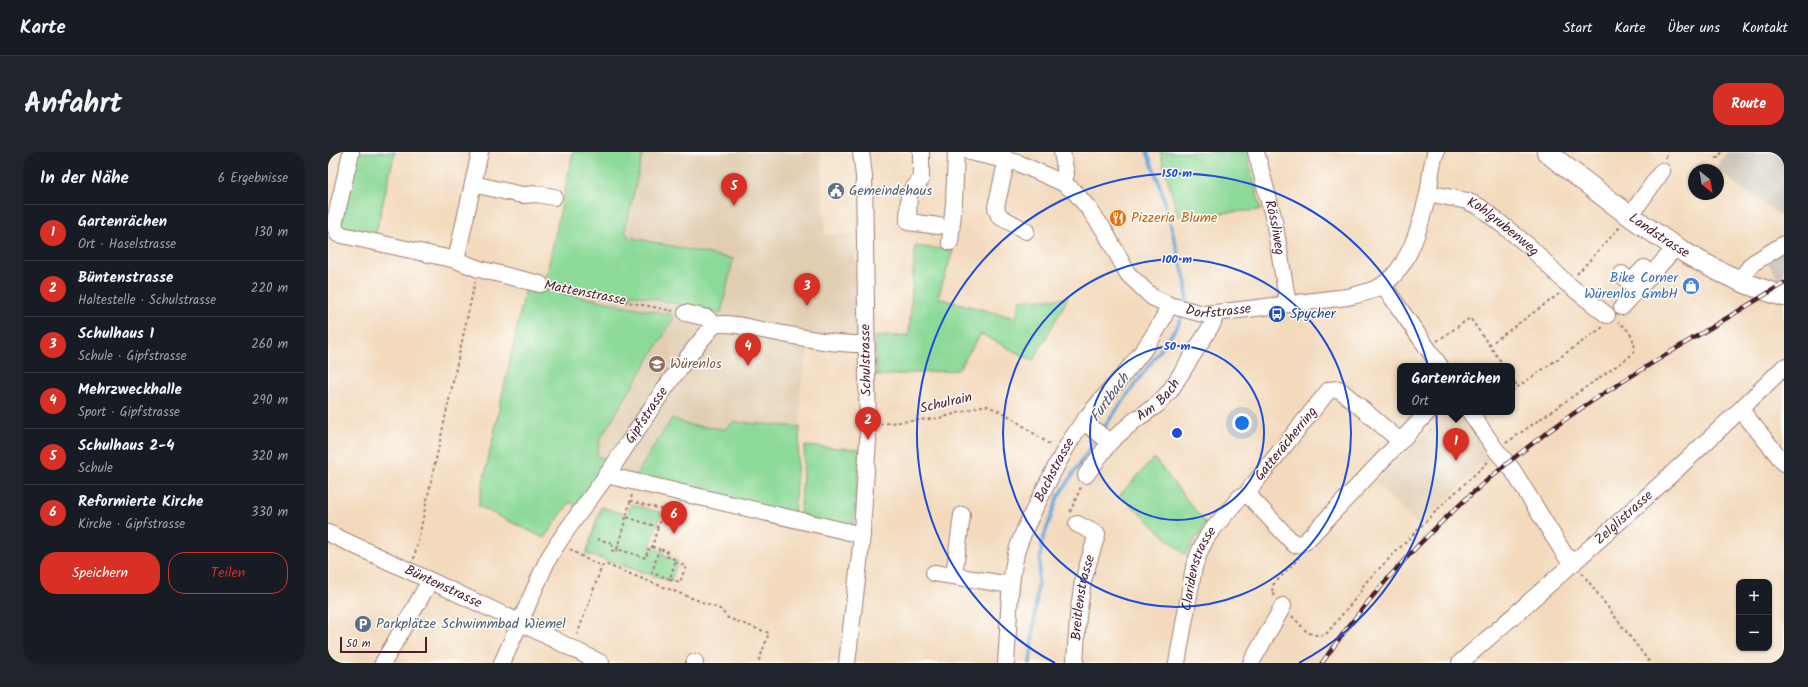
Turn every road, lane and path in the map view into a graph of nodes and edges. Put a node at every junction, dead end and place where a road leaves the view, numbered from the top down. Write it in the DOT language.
graph roads {
  1 [pos="351,152"];
  2 [pos="480,152"];
  3 [pos="861,152"];
  4 [pos="921,152"];
  5 [pos="956,152"];
  6 [pos="970,152"];
  7 [pos="1062,152"];
  8 [pos="1256,152"];
  9 [pos="1436,152"];
  10 [pos="1722,152"];
  11 [pos="1553,154"];
  12 [pos="1716,158"];
  13 [pos="1007,159"];
  14 [pos="1662,171"];
  15 [pos="1063,183"];
  16 [pos="473,184"];
  17 [pos="1428,193"];
  18 [pos="554,197"];
  19 [pos="1630,216"];
  20 [pos="939,226"];
  21 [pos="1026,231"];
  22 [pos="950,242"];
  23 [pos="1672,244"];
  24 [pos="1784,244"];
  25 [pos="456,260"];
  26 [pos="478,269"];
  27 [pos="1622,274"];
  28 [pos="1739,280"];
  29 [pos="540,284"];
  30 [pos="1568,284"];
  31 [pos="1383,285"];
  32 [pos="1784,296"];
  33 [pos="1288,304"];
  34 [pos="1173,306"];
  35 [pos="686,313"];
  36 [pos="1215,313"];
  37 [pos="1614,314"];
  38 [pos="714,325"];
  39 [pos="866,344"];
  40 [pos="1489,345"];
  41 [pos="1426,348"];
  42 [pos="1438,363"];
  43 [pos="1502,363"];
  44 [pos="1784,367"];
  45 [pos="1515,382"];
  46 [pos="1518,387"];
  47 [pos="1515,389"];
  48 [pos="1741,410"];
  49 [pos="1425,415"];
  50 [pos="1472,415"];
  51 [pos="1087,425"];
  52 [pos="868,426"];
  53 [pos="1108,441"];
  54 [pos="1400,441"];
  55 [pos="1497,451"];
  56 [pos="1063,453"];
  57 [pos="1784,463"];
  58 [pos="606,475"];
  59 [pos="1086,475"];
  60 [pos="636,482"];
  61 [pos="678,492"];
  62 [pos="1250,494"];
  63 [pos="630,501"];
  64 [pos="672,512"];
  65 [pos="962,515"];
  66 [pos="626,517"];
  67 [pos="1077,524"];
  68 [pos="658,527"];
  69 [pos="328,533"];
  70 [pos="862,535"];
  71 [pos="597,538"];
  72 [pos="559,541"];
  73 [pos="1299,544"];
  74 [pos="652,547"];
  75 [pos="617,549"];
  76 [pos="659,549"];
  77 [pos="675,562"];
  78 [pos="1574,563"];
  79 [pos="602,566"];
  80 [pos="411,572"];
  81 [pos="934,573"];
  82 [pos="954,575"];
  83 [pos="670,579"];
  84 [pos="430,581"];
  85 [pos="1012,585"];
  86 [pos="1284,606"];
  87 [pos="519,622"];
  88 [pos="572,648"];
  89 [pos="382,663"];
  90 [pos="502,663"];
  91 [pos="601,663"];
  92 [pos="758,663"];
  93 [pos="847,663"];
  94 [pos="1006,663"];
  95 [pos="1075,663"];
  96 [pos="1177,663"];
  97 [pos="1251,663"];
  98 [pos="1460,663"];
  99 [pos="1650,663"];
  1 -- 25 [label="street, Mattenstrasse"];
  2 -- 16 [label="street"];
  3 -- 39 [label="street, Schulstrasse"];
  4 -- 20 [label="street"];
  5 -- 22 [label="street"];
  6 -- 13 [label="street, Dorfstrasse"];
  7 -- 15 [label="street"];
  8 -- 33 [label="street, Rössliweg"];
  9 -- 17 [label="street, Dorfstrasse"];
  10 -- 12 [label="path"];
  11 -- 19 [label="main road, Landstrasse"];
  13 -- 15 [label="street, Dorfstrasse"];
  13 -- 21 [label="street"];
  14 -- 19 [label="street"];
  15 -- 34 [label="street, Dorfstrasse"];
  16 -- 18 [label="street"];
  16 -- 25 [label="street"];
  17 -- 30 [label="street, Kohlgrubenweg"];
  17 -- 31 [label="street, Dorfstrasse"];
  19 -- 23 [label="main road, Landstrasse"];
  19 -- 30 [label="path"];
  23 -- 27 [label="street"];
  23 -- 28 [label="main road, Landstrasse"];
  23 -- 37 [label="street"];
  24 -- 28 [label="street"];
  25 -- 26 [label="street, Mattenstrasse"];
  26 -- 29 [label="street, Mattenstrasse"];
  26 -- 80 [label="path"];
  28 -- 32 [label="main road, Landstrasse"];
  29 -- 35 [label="path, Mattenstrasse"];
  30 -- 37 [label="street, Kohlgrubenweg"];
  30 -- 40 [label="path"];
  31 -- 33 [label="street, Dorfstrasse"];
  31 -- 41 [label="street"];
  33 -- 36 [label="street, Dorfstrasse"];
  34 -- 36 [label="street, Dorfstrasse"];
  34 -- 51 [label="street, Bachstrasse"];
  35 -- 38 [label="street"];
  36 -- 53 [label="street, Am Bach"];
  37 -- 46 [label="path"];
  37 -- 55 [label="path"];
  38 -- 39 [label="street"];
  38 -- 58 [label="street, Gipfstrasse"];
  39 -- 52 [label="street, Schulstrasse"];
  40 -- 41 [label="path"];
  40 -- 43 [label="path"];
  41 -- 42 [label="street"];
  44 -- 48 [label="street, Zelglistrasse"];
  45 -- 46 [label="path"];
  46 -- 47 [label="path"];
  48 -- 57 [label="street"];
  48 -- 78 [label="street, Zelglistrasse"];
  49 -- 54 [label="street"];
  50 -- 55 [label="street"];
  51 -- 53 [label="street"];
  51 -- 56 [label="street, Bachstrasse"];
  52 -- 56 [label="path, Schulrain"];
  52 -- 70 [label="street, Schulstrasse"];
  53 -- 59 [label="street, Am Bach"];
  54 -- 62 [label="street, Gatterächerring"];
  54 -- 73 [label="street"];
  55 -- 78 [label="street"];
  55 -- 86 [label="path"];
  56 -- 85 [label="street, Bachstrasse"];
  58 -- 60 [label="street"];
  58 -- 72 [label="street, Gipfstrasse"];
  59 -- 67 [label="path"];
  60 -- 61 [label="street"];
  60 -- 63 [label="path"];
  61 -- 64 [label="path"];
  61 -- 70 [label="street"];
  62 -- 73 [label="street, Gatterächerring"];
  62 -- 96 [label="street, Claridenstrasse"];
  63 -- 64 [label="path"];
  63 -- 66 [label="path"];
  64 -- 68 [label="path"];
  65 -- 82 [label="street"];
  66 -- 68 [label="path"];
  66 -- 75 [label="path"];
  67 -- 95 [label="street, Breitlenstrasse"];
  68 -- 74 [label="path"];
  69 -- 80 [label="street, Büntenstrasse"];
  70 -- 93 [label="street, Schulstrasse"];
  71 -- 75 [label="path"];
  72 -- 79 [label="path"];
  72 -- 87 [label="street, Gipfstrasse"];
  73 -- 86 [label="path"];
  74 -- 75 [label="path"];
  74 -- 76 [label="path"];
  76 -- 77 [label="path"];
  76 -- 83 [label="path"];
  77 -- 83 [label="path"];
  77 -- 83 [label="path"];
  78 -- 98 [label="street, Zelglistrasse"];
  78 -- 99 [label="path"];
  79 -- 88 [label="path"];
  79 -- 92 [label="path"];
  80 -- 84 [label="street, Büntenstrasse"];
  81 -- 82 [label="street"];
  82 -- 85 [label="street"];
  84 -- 87 [label="street, Büntenstrasse"];
  84 -- 89 [label="street"];
  85 -- 94 [label="street, Bachstrasse"];
  86 -- 97 [label="street"];
  87 -- 88 [label="street, Büntenstrasse"];
  87 -- 90 [label="street, Gipfstrasse"];
  88 -- 91 [label="street, Büntenstrasse"];
}
